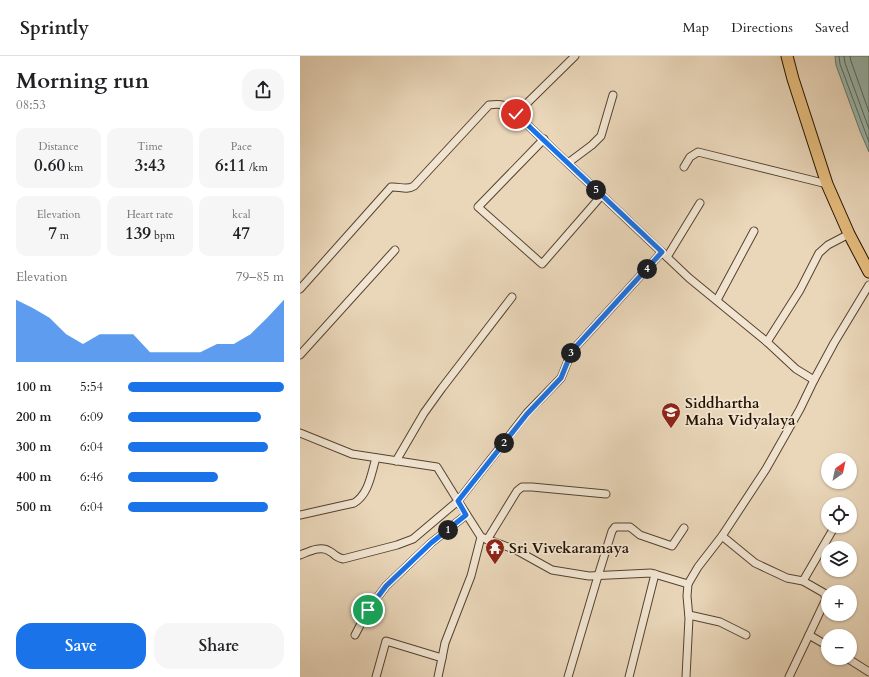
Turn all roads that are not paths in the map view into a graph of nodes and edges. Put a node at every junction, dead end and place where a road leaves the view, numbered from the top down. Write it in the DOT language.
graph roads {
  1 [pos="575,56"];
  2 [pos="787,56"];
  3 [pos="613,95"];
  4 [pos="516,114"];
  5 [pos="544,140"];
  6 [pos="568,163"];
  7 [pos="684,167"];
  8 [pos="827,184"];
  9 [pos="602,195"];
  10 [pos="700,203"];
  11 [pos="754,231"];
  12 [pos="849,234"];
  13 [pos="395,250"];
  14 [pos="665,255"];
  15 [pos="869,272"];
  16 [pos="869,285"];
  17 [pos="300,289"];
  18 [pos="512,297"];
  19 [pos="717,300"];
  20 [pos="767,342"];
  21 [pos="300,355"];
  22 [pos="814,380"];
  23 [pos="300,433"];
  24 [pos="376,458"];
  25 [pos="396,461"];
  26 [pos="606,494"];
  27 [pos="458,501"];
  28 [pos="300,514"];
  29 [pos="466,515"];
  30 [pos="684,528"];
  31 [pos="831,533"];
  32 [pos="722,536"];
  33 [pos="484,538"];
  34 [pos="300,554"];
  35 [pos="655,574"];
  36 [pos="598,576"];
  37 [pos="803,581"];
  38 [pos="688,584"];
  39 [pos="689,615"];
  40 [pos="809,634"];
  41 [pos="355,635"];
  42 [pos="746,635"];
  43 [pos="821,642"];
  44 [pos="442,658"];
  45 [pos="857,664"];
  46 [pos="869,672"];
  47 [pos="376,677"];
  48 [pos="438,677"];
  49 [pos="568,677"];
  50 [pos="629,677"];
  51 [pos="686,677"];
  52 [pos="788,677"];
  1 -- 4 [label="street"];
  2 -- 8 [label="main road"];
  3 -- 6 [label="street"];
  4 -- 5 [label="street"];
  4 -- 17 [label="street"];
  5 -- 6 [label="street"];
  5 -- 9 [label="street"];
  6 -- 9 [label="street"];
  7 -- 8 [label="street"];
  8 -- 12 [label="main road"];
  9 -- 14 [label="street"];
  10 -- 14 [label="street"];
  11 -- 19 [label="street"];
  12 -- 15 [label="main road"];
  12 -- 20 [label="street"];
  13 -- 21 [label="street"];
  14 -- 19 [label="street"];
  14 -- 27 [label="street"];
  16 -- 22 [label="street"];
  18 -- 25 [label="street"];
  19 -- 20 [label="street"];
  20 -- 22 [label="street"];
  22 -- 32 [label="street"];
  23 -- 24 [label="street"];
  24 -- 25 [label="street"];
  24 -- 28 [label="street"];
  25 -- 27 [label="street"];
  26 -- 33 [label="street"];
  27 -- 29 [label="street"];
  27 -- 34 [label="street"];
  29 -- 33 [label="street"];
  29 -- 41 [label="street"];
  30 -- 36 [label="street"];
  31 -- 37 [label="street"];
  32 -- 37 [label="street"];
  32 -- 38 [label="street"];
  33 -- 36 [label="street"];
  33 -- 44 [label="street"];
  35 -- 36 [label="street"];
  35 -- 38 [label="street"];
  35 -- 50 [label="street"];
  36 -- 49 [label="street"];
  37 -- 40 [label="street"];
  38 -- 39 [label="street"];
  39 -- 42 [label="street"];
  39 -- 51 [label="street"];
  40 -- 43 [label="street"];
  40 -- 52 [label="street"];
  44 -- 47 [label="street"];
  44 -- 48 [label="street"];
  45 -- 46 [label="street"];
}
